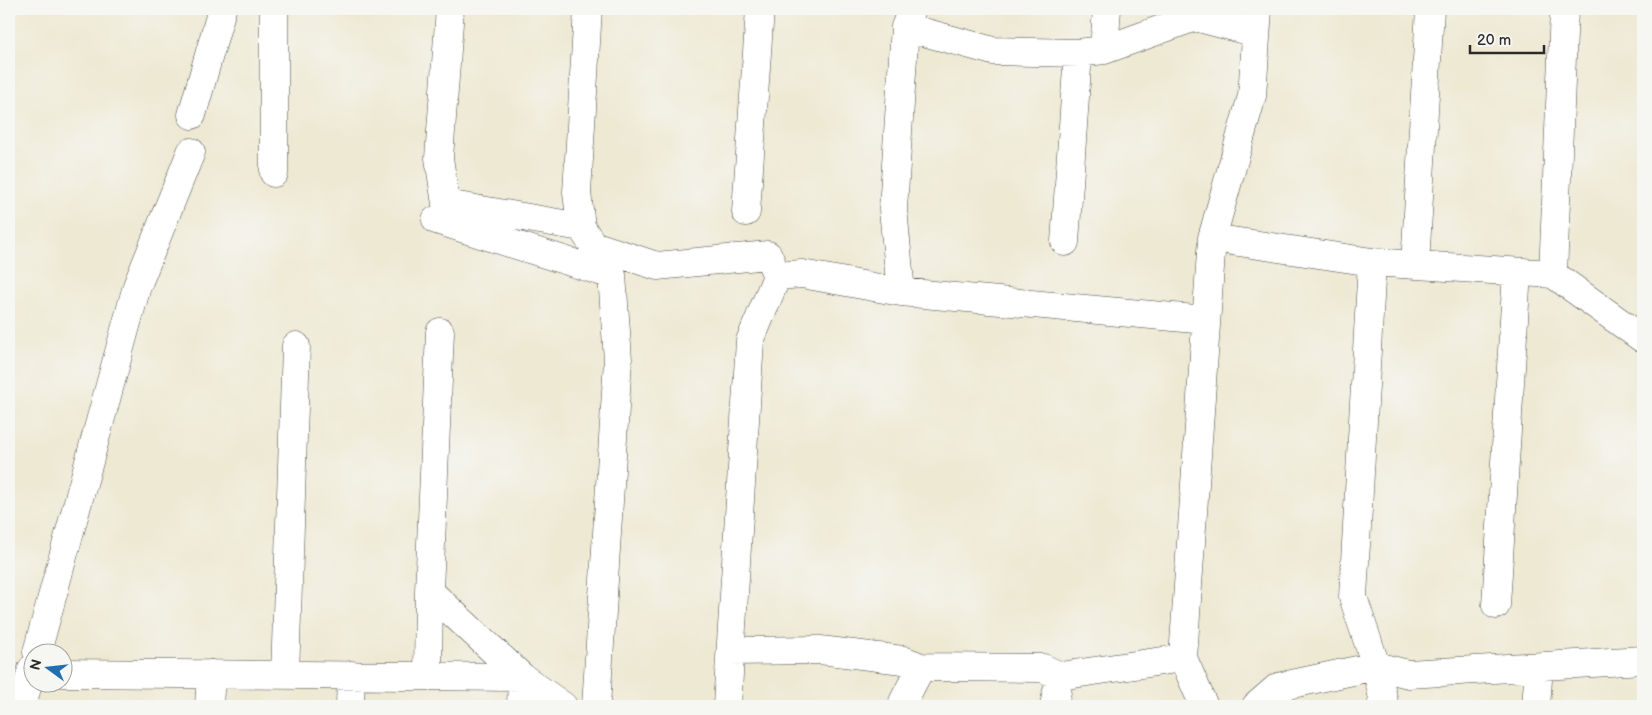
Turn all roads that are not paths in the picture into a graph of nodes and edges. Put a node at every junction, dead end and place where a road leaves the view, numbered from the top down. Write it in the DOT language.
graph roads {
  1 [pos="222,9"];
  2 [pos="274,9"];
  3 [pos="450,9"];
  4 [pos="588,9"];
  5 [pos="760,9"];
  6 [pos="1107,9"];
  7 [pos="1430,9"];
  8 [pos="1564,9"];
  9 [pos="908,18"];
  10 [pos="1257,21"];
  11 [pos="1091,52"];
  12 [pos="192,115"];
  13 [pos="191,152"];
  14 [pos="274,174"];
  15 [pos="746,212"];
  16 [pos="436,220"];
  17 [pos="581,227"];
  18 [pos="1212,238"];
  19 [pos="1066,242"];
  20 [pos="1372,262"];
  21 [pos="1415,265"];
  22 [pos="1517,272"];
  23 [pos="1553,274"];
  24 [pos="777,276"];
  25 [pos="901,292"];
  26 [pos="1206,320"];
  27 [pos="440,332"];
  28 [pos="1643,339"];
  29 [pos="296,346"];
  30 [pos="429,592"];
  31 [pos="1496,605"];
  32 [pos="40,642"];
  33 [pos="731,651"];
  34 [pos="1183,658"];
  35 [pos="1643,660"];
  36 [pos="1376,666"];
  37 [pos="921,667"];
  38 [pos="1539,667"];
  39 [pos="72,674"];
  40 [pos="211,674"];
  41 [pos="285,675"];
  42 [pos="351,675"];
  43 [pos="428,676"];
  44 [pos="1060,676"];
  45 [pos="522,677"];
  46 [pos="26,692"];
  47 [pos="22,706"];
  48 [pos="209,706"];
  49 [pos="350,706"];
  50 [pos="521,706"];
  51 [pos="563,706"];
  52 [pos="596,706"];
  53 [pos="728,706"];
  54 [pos="903,706"];
  55 [pos="1054,706"];
  56 [pos="1204,706"];
  57 [pos="1256,706"];
  58 [pos="1381,706"];
  59 [pos="1536,706"];
  1 -- 12 [label="street"];
  2 -- 14 [label="street"];
  3 -- 17 [label="street"];
  4 -- 17 [label="street"];
  5 -- 15 [label="street"];
  6 -- 11 [label="street"];
  7 -- 21 [label="street"];
  8 -- 23 [label="street"];
  9 -- 11 [label="street"];
  9 -- 25 [label="street"];
  10 -- 11 [label="street"];
  10 -- 18 [label="street"];
  11 -- 19 [label="street"];
  13 -- 32 [label="street"];
  16 -- 52 [label="street"];
  17 -- 24 [label="street"];
  18 -- 20 [label="street"];
  18 -- 26 [label="street"];
  20 -- 21 [label="street"];
  20 -- 36 [label="street"];
  21 -- 22 [label="street"];
  22 -- 23 [label="street"];
  22 -- 31 [label="street"];
  23 -- 28 [label="street"];
  24 -- 25 [label="street"];
  24 -- 33 [label="street"];
  25 -- 26 [label="street"];
  26 -- 34 [label="street"];
  27 -- 30 [label="street"];
  29 -- 41 [label="street"];
  30 -- 43 [label="street"];
  30 -- 45 [label="street"];
  33 -- 37 [label="street"];
  33 -- 53 [label="street"];
  34 -- 44 [label="street"];
  34 -- 56 [label="street"];
  35 -- 38 [label="street"];
  36 -- 38 [label="street"];
  36 -- 57 [label="street"];
  36 -- 58 [label="street"];
  37 -- 44 [label="street"];
  37 -- 54 [label="street"];
  38 -- 59 [label="street"];
  39 -- 40 [label="street"];
  40 -- 41 [label="street"];
  40 -- 48 [label="street"];
  41 -- 42 [label="street"];
  42 -- 43 [label="street"];
  42 -- 49 [label="street"];
  43 -- 45 [label="street"];
  44 -- 55 [label="street"];
  45 -- 50 [label="street"];
  45 -- 51 [label="street"];
  46 -- 47 [label="street"];
}
